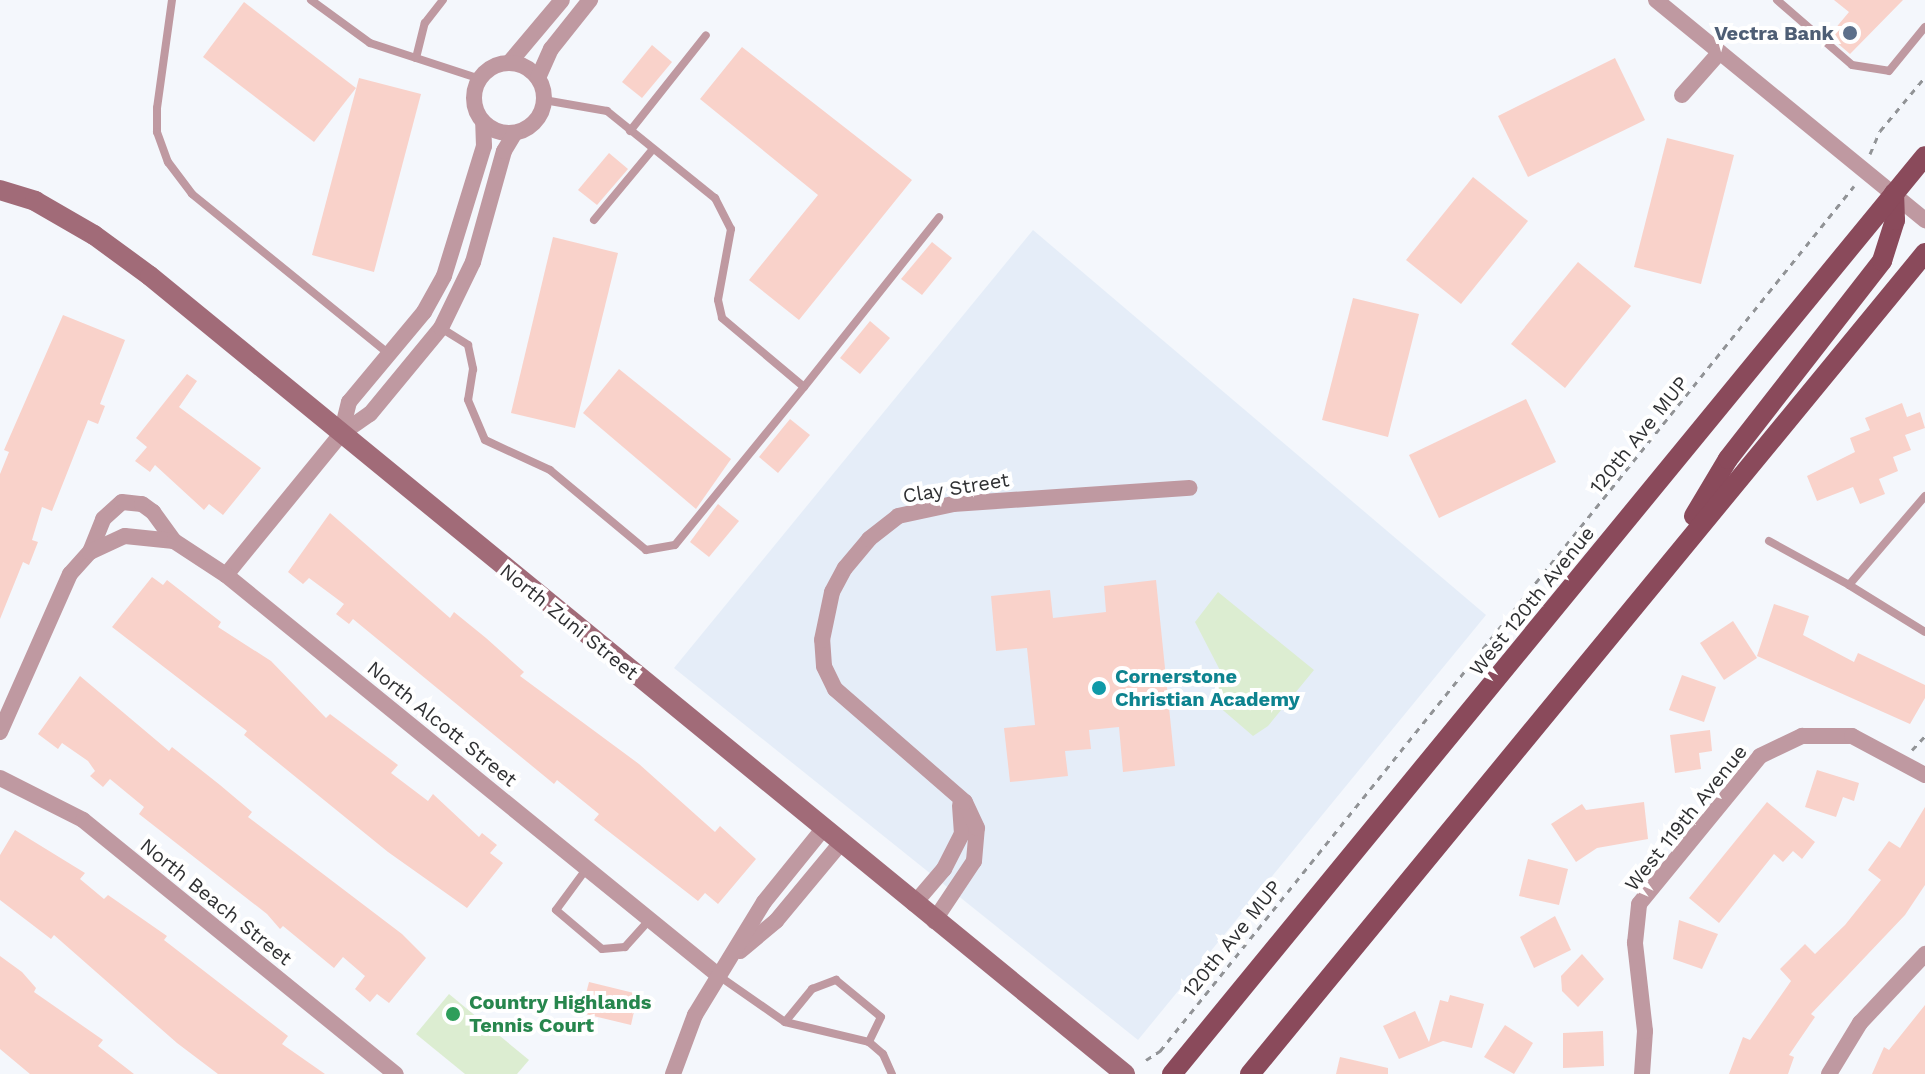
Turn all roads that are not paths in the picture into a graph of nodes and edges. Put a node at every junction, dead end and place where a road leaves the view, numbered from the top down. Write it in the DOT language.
graph roads {
  1 [pos="172,0"];
  2 [pos="311,0"];
  3 [pos="443,0"];
  4 [pos="562,0"];
  5 [pos="590,0"];
  6 [pos="1656,0"];
  7 [pos="1777,0"];
  8 [pos="1925,27"];
  9 [pos="706,35"];
  10 [pos="1720,52"];
  11 [pos="416,58"];
  12 [pos="509,63"];
  13 [pos="538,78"];
  14 [pos="480,79"];
  15 [pos="1682,95"];
  16 [pos="544,100"];
  17 [pos="483,122"];
  18 [pos="630,131"];
  19 [pos="515,133"];
  20 [pos="653,149"];
  21 [pos="1925,156"];
  22 [pos="0,190"];
  23 [pos="1894,193"];
  24 [pos="939,217"];
  25 [pos="594,220"];
  26 [pos="1925,220"];
  27 [pos="1925,253"];
  28 [pos="441,328"];
  29 [pos="389,354"];
  30 [pos="804,387"];
  31 [pos="341,434"];
  32 [pos="1189,488"];
  33 [pos="1925,496"];
  34 [pos="174,541"];
  35 [pos="1769,541"];
  36 [pos="90,552"];
  37 [pos="1663,570"];
  38 [pos="226,575"];
  39 [pos="1849,585"];
  40 [pos="1925,632"];
  41 [pos="0,732"];
  42 [pos="1925,775"];
  43 [pos="0,778"];
  44 [pos="955,792"];
  45 [pos="822,830"];
  46 [pos="839,845"];
  47 [pos="587,868"];
  48 [pos="914,904"];
  49 [pos="649,919"];
  50 [pos="934,921"];
  51 [pos="1925,954"];
  52 [pos="732,957"];
  53 [pos="719,976"];
  54 [pos="785,1022"];
  55 [pos="869,1042"];
  56 [pos="396,1074"];
  57 [pos="673,1074"];
  58 [pos="892,1074"];
  59 [pos="1125,1074"];
  60 [pos="1172,1074"];
  61 [pos="1250,1074"];
  62 [pos="1642,1074"];
  63 [pos="1829,1074"];
  1 -- 29 [label="lane"];
  2 -- 11 [label="lane"];
  3 -- 11 [label="lane"];
  4 -- 12 [label="street"];
  5 -- 13 [label="street"];
  6 -- 10 [label="street"];
  7 -- 8 [label="lane"];
  9 -- 18 [label="lane"];
  10 -- 15 [label="street"];
  10 -- 23 [label="street"];
  11 -- 14 [label="lane"];
  12 -- 13 [label="street"];
  12 -- 14 [label="street"];
  13 -- 16 [label="street"];
  14 -- 17 [label="street"];
  16 -- 18 [label="lane"];
  16 -- 19 [label="street"];
  17 -- 19 [label="street"];
  17 -- 29 [label="street"];
  18 -- 20 [label="lane"];
  19 -- 28 [label="street"];
  20 -- 25 [label="lane"];
  20 -- 30 [label="lane"];
  21 -- 23 [label="main road, West 120th Avenue"];
  22 -- 31 [label="street, North Zuni Street"];
  23 -- 26 [label="street"];
  23 -- 37 [label="main road"];
  23 -- 60 [label="main road, West 120th Avenue"];
  24 -- 30 [label="lane"];
  27 -- 37 [label="main road"];
  28 -- 30 [label="lane"];
  28 -- 31 [label="street"];
  29 -- 31 [label="street"];
  31 -- 38 [label="street"];
  31 -- 45 [label="street, North Zuni Street"];
  32 -- 44 [label="street, Clay Street"];
  33 -- 39 [label="lane"];
  34 -- 36 [label="street, North Alcott Street"];
  34 -- 36 [label="street"];
  34 -- 38 [label="street, North Alcott Street"];
  35 -- 39 [label="lane"];
  36 -- 41 [label="street"];
  37 -- 61 [label="main road"];
  38 -- 47 [label="street, North Alcott Street"];
  39 -- 40 [label="lane"];
  42 -- 62 [label="street, West 119th Avenue"];
  43 -- 56 [label="street, North Beach Street"];
  44 -- 48 [label="street"];
  44 -- 50 [label="street, Clay Street"];
  45 -- 46 [label="street, North Zuni Street"];
  45 -- 52 [label="street"];
  46 -- 48 [label="street, North Zuni Street"];
  46 -- 52 [label="street"];
  47 -- 49 [label="street, North Alcott Street"];
  47 -- 49 [label="lane"];
  48 -- 50 [label="street, North Zuni Street"];
  49 -- 53 [label="street, North Alcott Street"];
  50 -- 59 [label="street, North Zuni Street"];
  51 -- 63 [label="street"];
  52 -- 53 [label="street"];
  53 -- 54 [label="lane"];
  53 -- 57 [label="street"];
  54 -- 55 [label="lane"];
  54 -- 55 [label="lane"];
  55 -- 58 [label="lane"];
}
